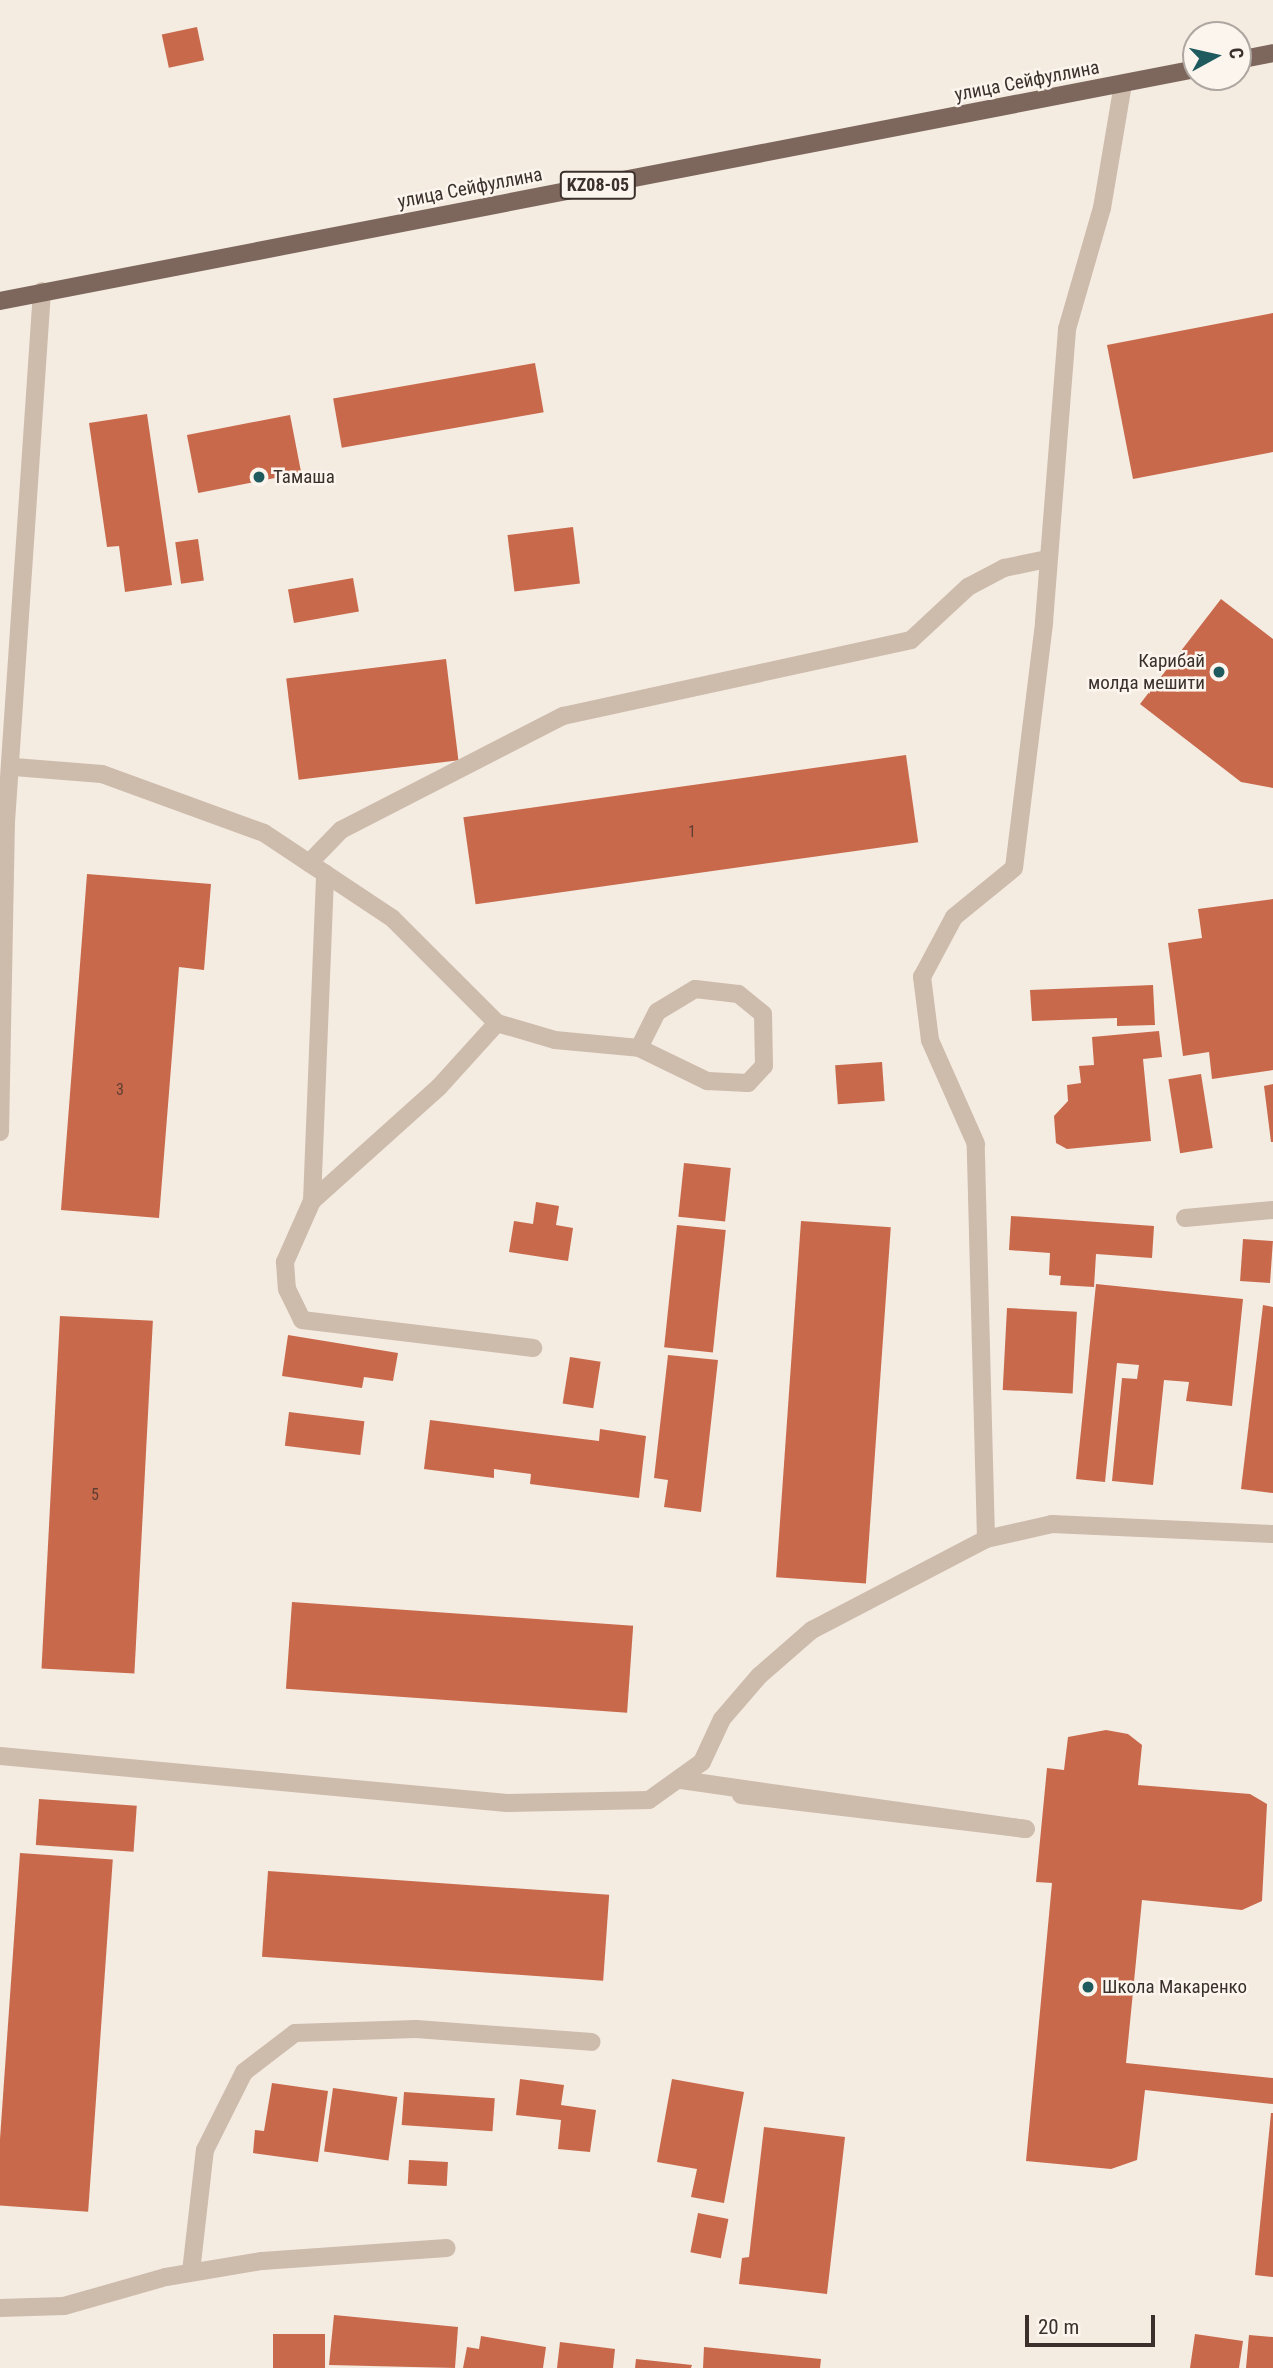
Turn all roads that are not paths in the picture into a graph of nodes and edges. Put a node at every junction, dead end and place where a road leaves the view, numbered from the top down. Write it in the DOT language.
graph roads {
  1 [pos="1273,53"];
  2 [pos="1252,57"];
  3 [pos="1182,72"];
  4 [pos="1123,84"];
  5 [pos="42,291"];
  6 [pos="0,301"];
  7 [pos="1047,559"];
  8 [pos="14,767"];
  9 [pos="3,821"];
  10 [pos="309,863"];
  11 [pos="325,873"];
  12 [pos="497,1023"];
  13 [pos="639,1048"];
  14 [pos="0,1132"];
  15 [pos="312,1202"];
  16 [pos="1273,1210"];
  17 [pos="1185,1218"];
  18 [pos="533,1348"];
  19 [pos="1273,1534"];
  20 [pos="986,1539"];
  21 [pos="0,1756"];
  22 [pos="681,1780"];
  23 [pos="741,1795"];
  24 [pos="592,2042"];
  25 [pos="447,2248"];
  26 [pos="191,2273"];
  27 [pos="0,2308"];
  1 -- 2 [label="main road"];
  3 -- 4 [label="main road, улица Сейфуллина / KZ08-05"];
  4 -- 5 [label="main road, улица Сейфуллина / KZ08-05"];
  4 -- 7 [label="street"];
  5 -- 6 [label="main road, улица Сейфуллина / KZ08-05"];
  5 -- 8 [label="street"];
  7 -- 10 [label="street"];
  7 -- 20 [label="street"];
  8 -- 9 [label="street"];
  8 -- 10 [label="street"];
  9 -- 14 [label="street"];
  10 -- 11 [label="street"];
  11 -- 12 [label="street"];
  11 -- 15 [label="street"];
  12 -- 13 [label="street"];
  12 -- 15 [label="street"];
  13 -- 13 [label="street"];
  15 -- 18 [label="street"];
  16 -- 17 [label="street"];
  19 -- 20 [label="street"];
  20 -- 22 [label="street"];
  21 -- 22 [label="street"];
  22 -- 23 [label="street"];
  24 -- 26 [label="street"];
  25 -- 26 [label="street"];
  26 -- 27 [label="street"];
}
